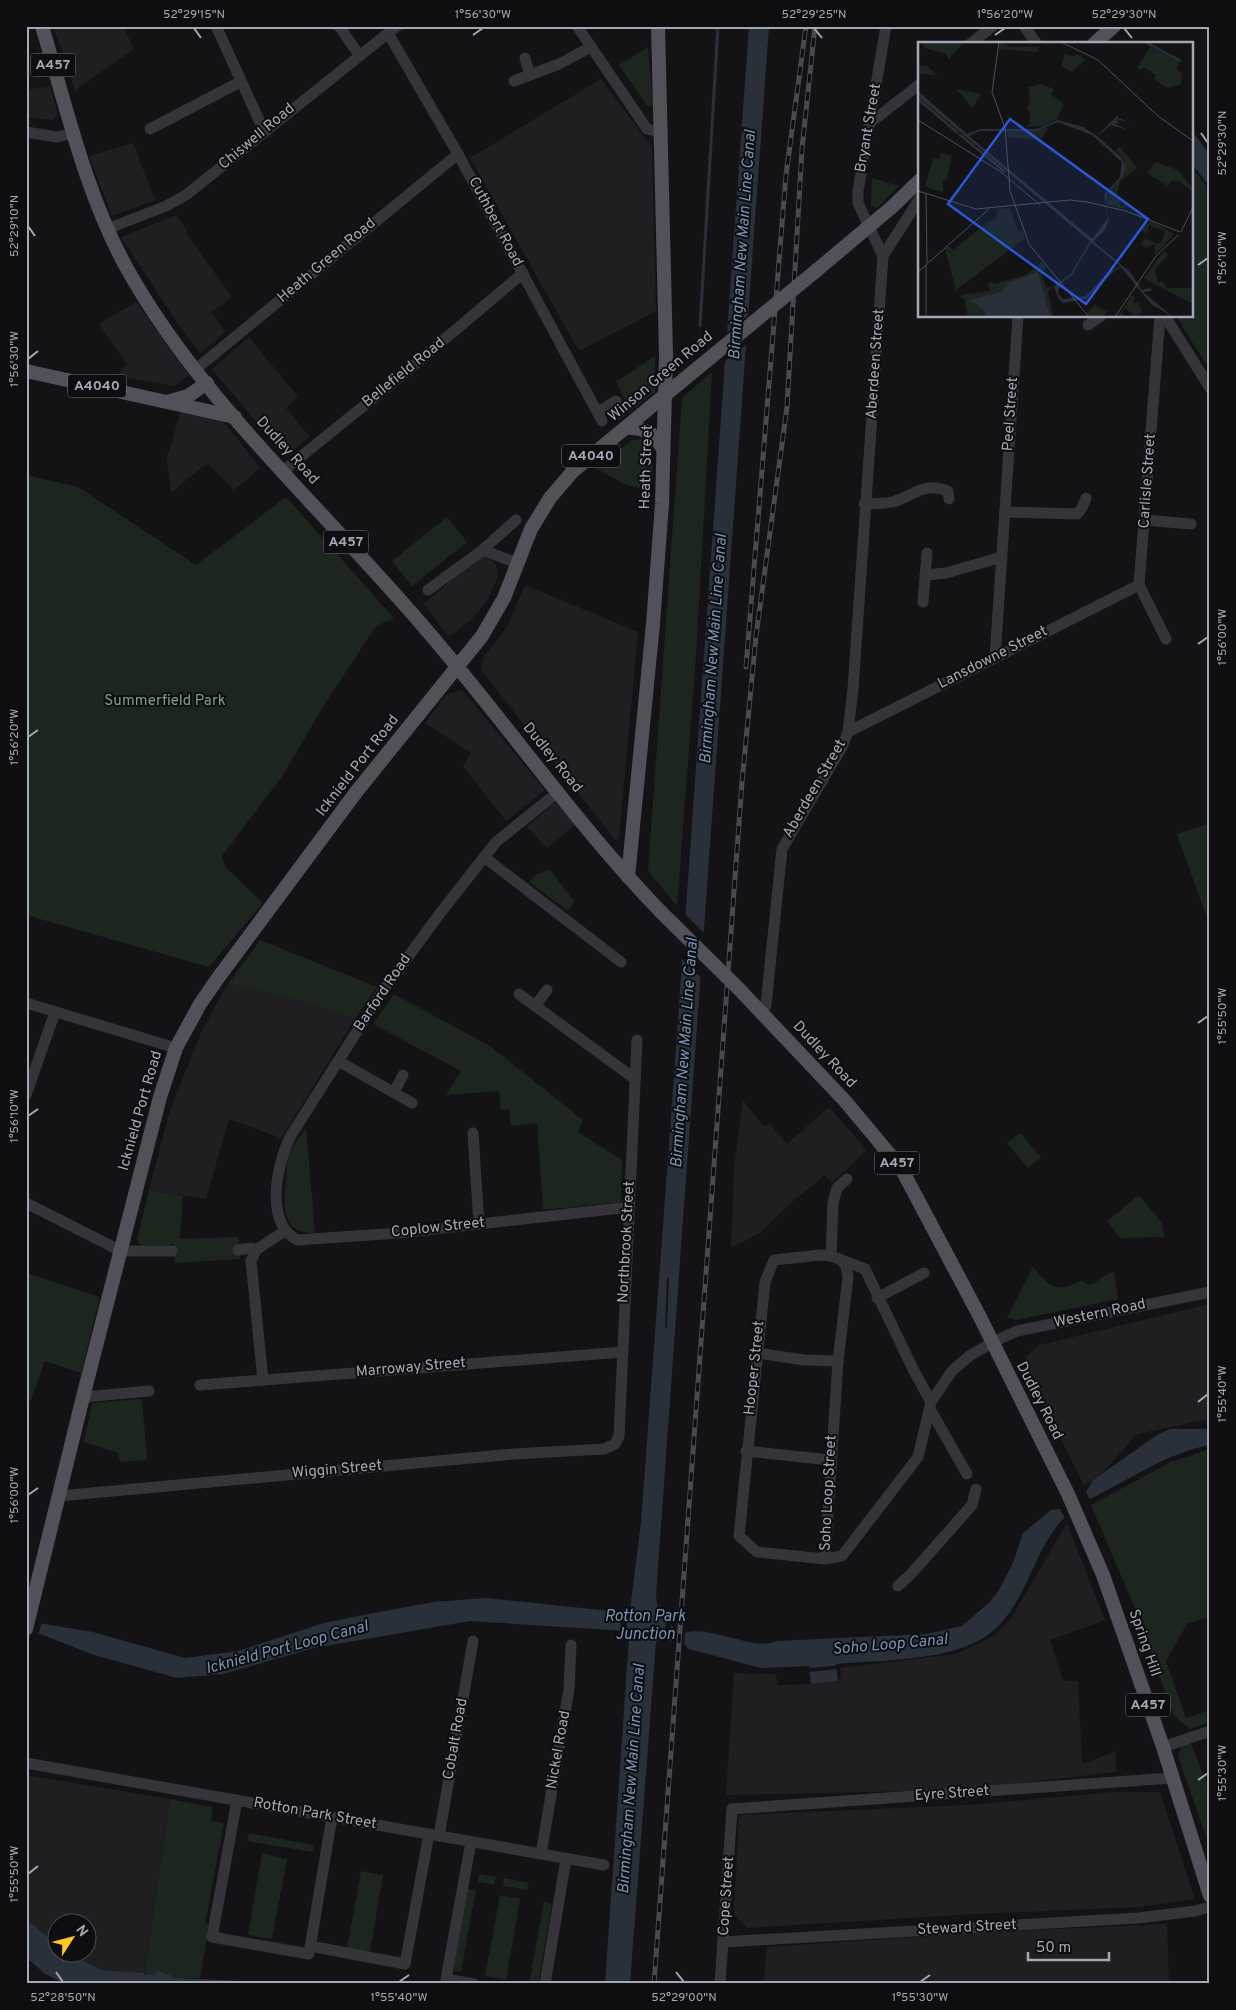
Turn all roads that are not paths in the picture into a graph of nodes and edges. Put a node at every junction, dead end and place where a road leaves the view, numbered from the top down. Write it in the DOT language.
graph roads {
  1 [pos="42,26"];
  2 [pos="216,26"];
  3 [pos="339,26"];
  4 [pos="577,26"];
  5 [pos="658,26"];
  6 [pos="993,26"];
  7 [pos="1024,26"];
  8 [pos="1114,26"];
  9 [pos="886,27"];
  10 [pos="393,30"];
  11 [pos="973,42"];
  12 [pos="1036,42"];
  13 [pos="1096,42"];
  14 [pos="591,47"];
  15 [pos="359,55"];
  16 [pos="524,58"];
  17 [pos="530,75"];
  18 [pos="240,82"];
  19 [pos="514,82"];
  20 [pos="918,86"];
  21 [pos="870,123"];
  22 [pos="150,129"];
  23 [pos="264,131"];
  24 [pos="26,132"];
  25 [pos="662,133"];
  26 [pos="74,134"];
  27 [pos="458,154"];
  28 [pos="918,182"];
  29 [pos="918,201"];
  30 [pos="870,226"];
  31 [pos="107,229"];
  32 [pos="883,256"];
  33 [pos="523,273"];
  34 [pos="1018,318"];
  35 [pos="1098,318"];
  36 [pos="1160,318"];
  37 [pos="1166,318"];
  38 [pos="1088,325"];
  39 [pos="196,369"];
  40 [pos="26,370"];
  41 [pos="207,383"];
  42 [pos="1210,388"];
  43 [pos="664,395"];
  44 [pos="167,401"];
  45 [pos="616,401"];
  46 [pos="235,417"];
  47 [pos="626,428"];
  48 [pos="663,449"];
  49 [pos="283,471"];
  50 [pos="1086,498"];
  51 [pos="949,499"];
  52 [pos="864,504"];
  53 [pos="1005,512"];
  54 [pos="516,520"];
  55 [pos="1144,520"];
  56 [pos="1191,524"];
  57 [pos="480,552"];
  58 [pos="927,553"];
  59 [pos="1002,557"];
  60 [pos="517,563"];
  61 [pos="925,575"];
  62 [pos="1139,585"];
  63 [pos="428,590"];
  64 [pos="923,602"];
  65 [pos="1166,639"];
  66 [pos="995,658"];
  67 [pos="458,666"];
  68 [pos="848,732"];
  69 [pos="558,792"];
  70 [pos="484,857"];
  71 [pos="628,877"];
  72 [pos="620,962"];
  73 [pos="546,990"];
  74 [pos="518,994"];
  75 [pos="26,1003"];
  76 [pos="535,1006"];
  77 [pos="55,1012"];
  78 [pos="762,1013"];
  79 [pos="637,1040"];
  80 [pos="176,1048"];
  81 [pos="338,1061"];
  82 [pos="403,1075"];
  83 [pos="635,1079"];
  84 [pos="394,1092"];
  85 [pos="26,1095"];
  86 [pos="412,1103"];
  87 [pos="473,1133"];
  88 [pos="847,1179"];
  89 [pos="26,1203"];
  90 [pos="630,1207"];
  91 [pos="479,1224"];
  92 [pos="285,1231"];
  93 [pos="238,1250"];
  94 [pos="256,1250"];
  95 [pos="122,1251"];
  96 [pos="172,1251"];
  97 [pos="836,1258"];
  98 [pos="924,1274"];
  99 [pos="1210,1292"];
  100 [pos="877,1298"];
  101 [pos="993,1342"];
  102 [pos="622,1352"];
  103 [pos="757,1353"];
  104 [pos="838,1362"];
  105 [pos="263,1380"];
  106 [pos="200,1385"];
  107 [pos="149,1391"];
  108 [pos="82,1397"];
  109 [pos="931,1405"];
  110 [pos="615,1444"];
  111 [pos="746,1452"];
  112 [pos="830,1460"];
  113 [pos="967,1474"];
  114 [pos="976,1489"];
  115 [pos="58,1496"];
  116 [pos="1079,1517"];
  117 [pos="825,1559"];
  118 [pos="898,1586"];
  119 [pos="26,1629"];
  120 [pos="473,1641"];
  121 [pos="571,1645"];
  122 [pos="1210,1731"];
  123 [pos="1163,1748"];
  124 [pos="26,1763"];
  125 [pos="1172,1778"];
  126 [pos="238,1800"];
  127 [pos="732,1809"];
  128 [pos="332,1817"];
  129 [pos="434,1835"];
  130 [pos="471,1842"];
  131 [pos="541,1854"];
  132 [pos="566,1859"];
  133 [pos="604,1865"];
  134 [pos="1210,1896"];
  135 [pos="1210,1907"];
  136 [pos="724,1942"];
  137 [pos="310,1946"];
  138 [pos="474,1984"];
  139 [pos="545,1984"];
  140 [pos="720,1984"];
  1 -- 26 [label="main road, Dudley Road / A457"];
  2 -- 18 [label="street"];
  3 -- 15 [label="street"];
  4 -- 14 [label="street"];
  5 -- 25 [label="main road, Heath Street"];
  6 -- 11 [label="street"];
  7 -- 12 [label="street"];
  8 -- 13 [label="main road"];
  9 -- 21 [label="street, Bryant Street"];
  10 -- 15 [label="street, Chiswell Road"];
  10 -- 27 [label="street, Cuthbert Road"];
  14 -- 17 [label="street"];
  14 -- 25 [label="street"];
  15 -- 23 [label="street, Chiswell Road"];
  16 -- 17 [label="street"];
  17 -- 19 [label="street"];
  18 -- 22 [label="street"];
  18 -- 23 [label="street"];
  20 -- 21 [label="street"];
  21 -- 30 [label="street, Bryant Street"];
  23 -- 31 [label="street, Chiswell Road"];
  24 -- 26 [label="street"];
  25 -- 43 [label="main road, Heath Street"];
  26 -- 31 [label="main road, Dudley Road / A457"];
  27 -- 33 [label="street, Cuthbert Road"];
  27 -- 39 [label="street, Heath Green Road"];
  28 -- 30 [label="main road, Winson Green Road / A4040"];
  29 -- 32 [label="street"];
  30 -- 32 [label="street, Aberdeen Street"];
  30 -- 43 [label="main road, Winson Green Road / A4040, bridge"];
  31 -- 39 [label="main road, Dudley Road / A457"];
  32 -- 52 [label="street, Aberdeen Street"];
  33 -- 45 [label="street, Cuthbert Road"];
  33 -- 49 [label="street, Bellefield Road"];
  34 -- 53 [label="street, Peel Street"];
  35 -- 38 [label="street"];
  36 -- 55 [label="street, Carlisle Street"];
  37 -- 42 [label="street"];
  39 -- 41 [label="main road, Dudley Road / A457"];
  40 -- 44 [label="main road, A4040"];
  41 -- 44 [label="main road, A4040"];
  41 -- 46 [label="main road, Dudley Road / A457"];
  43 -- 47 [label="main road, Winson Green Road / A4040"];
  43 -- 48 [label="main road, Heath Street"];
  44 -- 46 [label="main road, A4040"];
  46 -- 49 [label="main road, Dudley Road / A457"];
  47 -- 48 [label="main road"];
  47 -- 60 [label="main road, Winson Green Road / A4040"];
  48 -- 71 [label="main road, Heath Street"];
  49 -- 67 [label="main road, Dudley Road / A457"];
  50 -- 53 [label="street"];
  51 -- 52 [label="street"];
  52 -- 68 [label="street, Aberdeen Street"];
  53 -- 59 [label="street, Peel Street"];
  54 -- 57 [label="street"];
  55 -- 56 [label="street"];
  55 -- 62 [label="street, Carlisle Street"];
  57 -- 60 [label="street"];
  57 -- 63 [label="street"];
  58 -- 61 [label="street"];
  59 -- 61 [label="street"];
  59 -- 66 [label="street, Peel Street"];
  60 -- 67 [label="main road, Winson Green Road / A4040"];
  61 -- 64 [label="street"];
  62 -- 65 [label="street"];
  62 -- 66 [label="street, Lansdowne Street"];
  66 -- 68 [label="street, Lansdowne Street"];
  67 -- 69 [label="main road, Dudley Road / A457"];
  67 -- 80 [label="main road, Icknield Port Road"];
  68 -- 78 [label="street, Aberdeen Street"];
  69 -- 70 [label="street, Barford Road"];
  69 -- 71 [label="main road, Dudley Road / A457"];
  70 -- 72 [label="street"];
  70 -- 81 [label="street, Barford Road"];
  71 -- 78 [label="main road, Dudley Road / A457, bridge"];
  73 -- 76 [label="street"];
  74 -- 76 [label="street"];
  75 -- 77 [label="street"];
  76 -- 83 [label="street"];
  77 -- 80 [label="street"];
  77 -- 85 [label="street"];
  78 -- 101 [label="main road, Dudley Road / A457"];
  79 -- 83 [label="street, Northbrook Street"];
  80 -- 95 [label="main road, Icknield Port Road"];
  81 -- 84 [label="street"];
  81 -- 92 [label="street, Barford Road"];
  82 -- 84 [label="street"];
  83 -- 90 [label="street, Northbrook Street"];
  84 -- 86 [label="street"];
  87 -- 91 [label="street"];
  88 -- 97 [label="street"];
  89 -- 95 [label="street"];
  90 -- 91 [label="street, Coplow Street"];
  90 -- 102 [label="street, Northbrook Street"];
  91 -- 92 [label="street, Coplow Street"];
  92 -- 94 [label="street"];
  93 -- 94 [label="street"];
  94 -- 105 [label="street"];
  95 -- 96 [label="street"];
  95 -- 108 [label="main road, Icknield Port Road"];
  97 -- 100 [label="street, Hooper Street"];
  97 -- 103 [label="street, Hooper Street"];
  97 -- 104 [label="street, Soho Loop Street"];
  98 -- 100 [label="street"];
  99 -- 101 [label="street, Western Road"];
  100 -- 109 [label="street, Hooper Street"];
  101 -- 109 [label="street, Western Road"];
  101 -- 116 [label="main road, Dudley Road / A457"];
  102 -- 105 [label="street, Marroway Street"];
  102 -- 110 [label="street, Northbrook Street"];
  103 -- 104 [label="street"];
  103 -- 111 [label="street, Hooper Street"];
  104 -- 112 [label="street, Soho Loop Street"];
  105 -- 106 [label="street, Marroway Street"];
  107 -- 108 [label="street"];
  108 -- 115 [label="main road, Icknield Port Road"];
  109 -- 113 [label="street, Hooper Street"];
  109 -- 117 [label="street, Soho Loop Street"];
  110 -- 115 [label="street, Wiggin Street"];
  111 -- 112 [label="street"];
  111 -- 117 [label="street, Hooper Street"];
  112 -- 117 [label="street, Soho Loop Street"];
  114 -- 118 [label="street"];
  115 -- 119 [label="main road, Icknield Port Road"];
  116 -- 123 [label="main road, Spring Hill / A457"];
  120 -- 129 [label="street, Cobalt Road"];
  121 -- 131 [label="street, Nickel Road"];
  122 -- 123 [label="street"];
  123 -- 125 [label="main road, Spring Hill / A457"];
  124 -- 126 [label="street, Rotton Park Street"];
  125 -- 127 [label="street, Eyre Street"];
  125 -- 134 [label="main road, Spring Hill / A457"];
  126 -- 128 [label="street, Rotton Park Street"];
  126 -- 137 [label="street"];
  127 -- 136 [label="street, Cope Street"];
  128 -- 129 [label="street, Rotton Park Street"];
  128 -- 137 [label="street"];
  129 -- 130 [label="street, Rotton Park Street"];
  129 -- 137 [label="street, Cobalt Road"];
  130 -- 131 [label="street, Rotton Park Street"];
  130 -- 138 [label="street"];
  131 -- 132 [label="street, Rotton Park Street"];
  132 -- 133 [label="street, Rotton Park Street"];
  132 -- 139 [label="street"];
  135 -- 136 [label="street, Steward Street"];
  136 -- 140 [label="street, Cope Street"];
}
